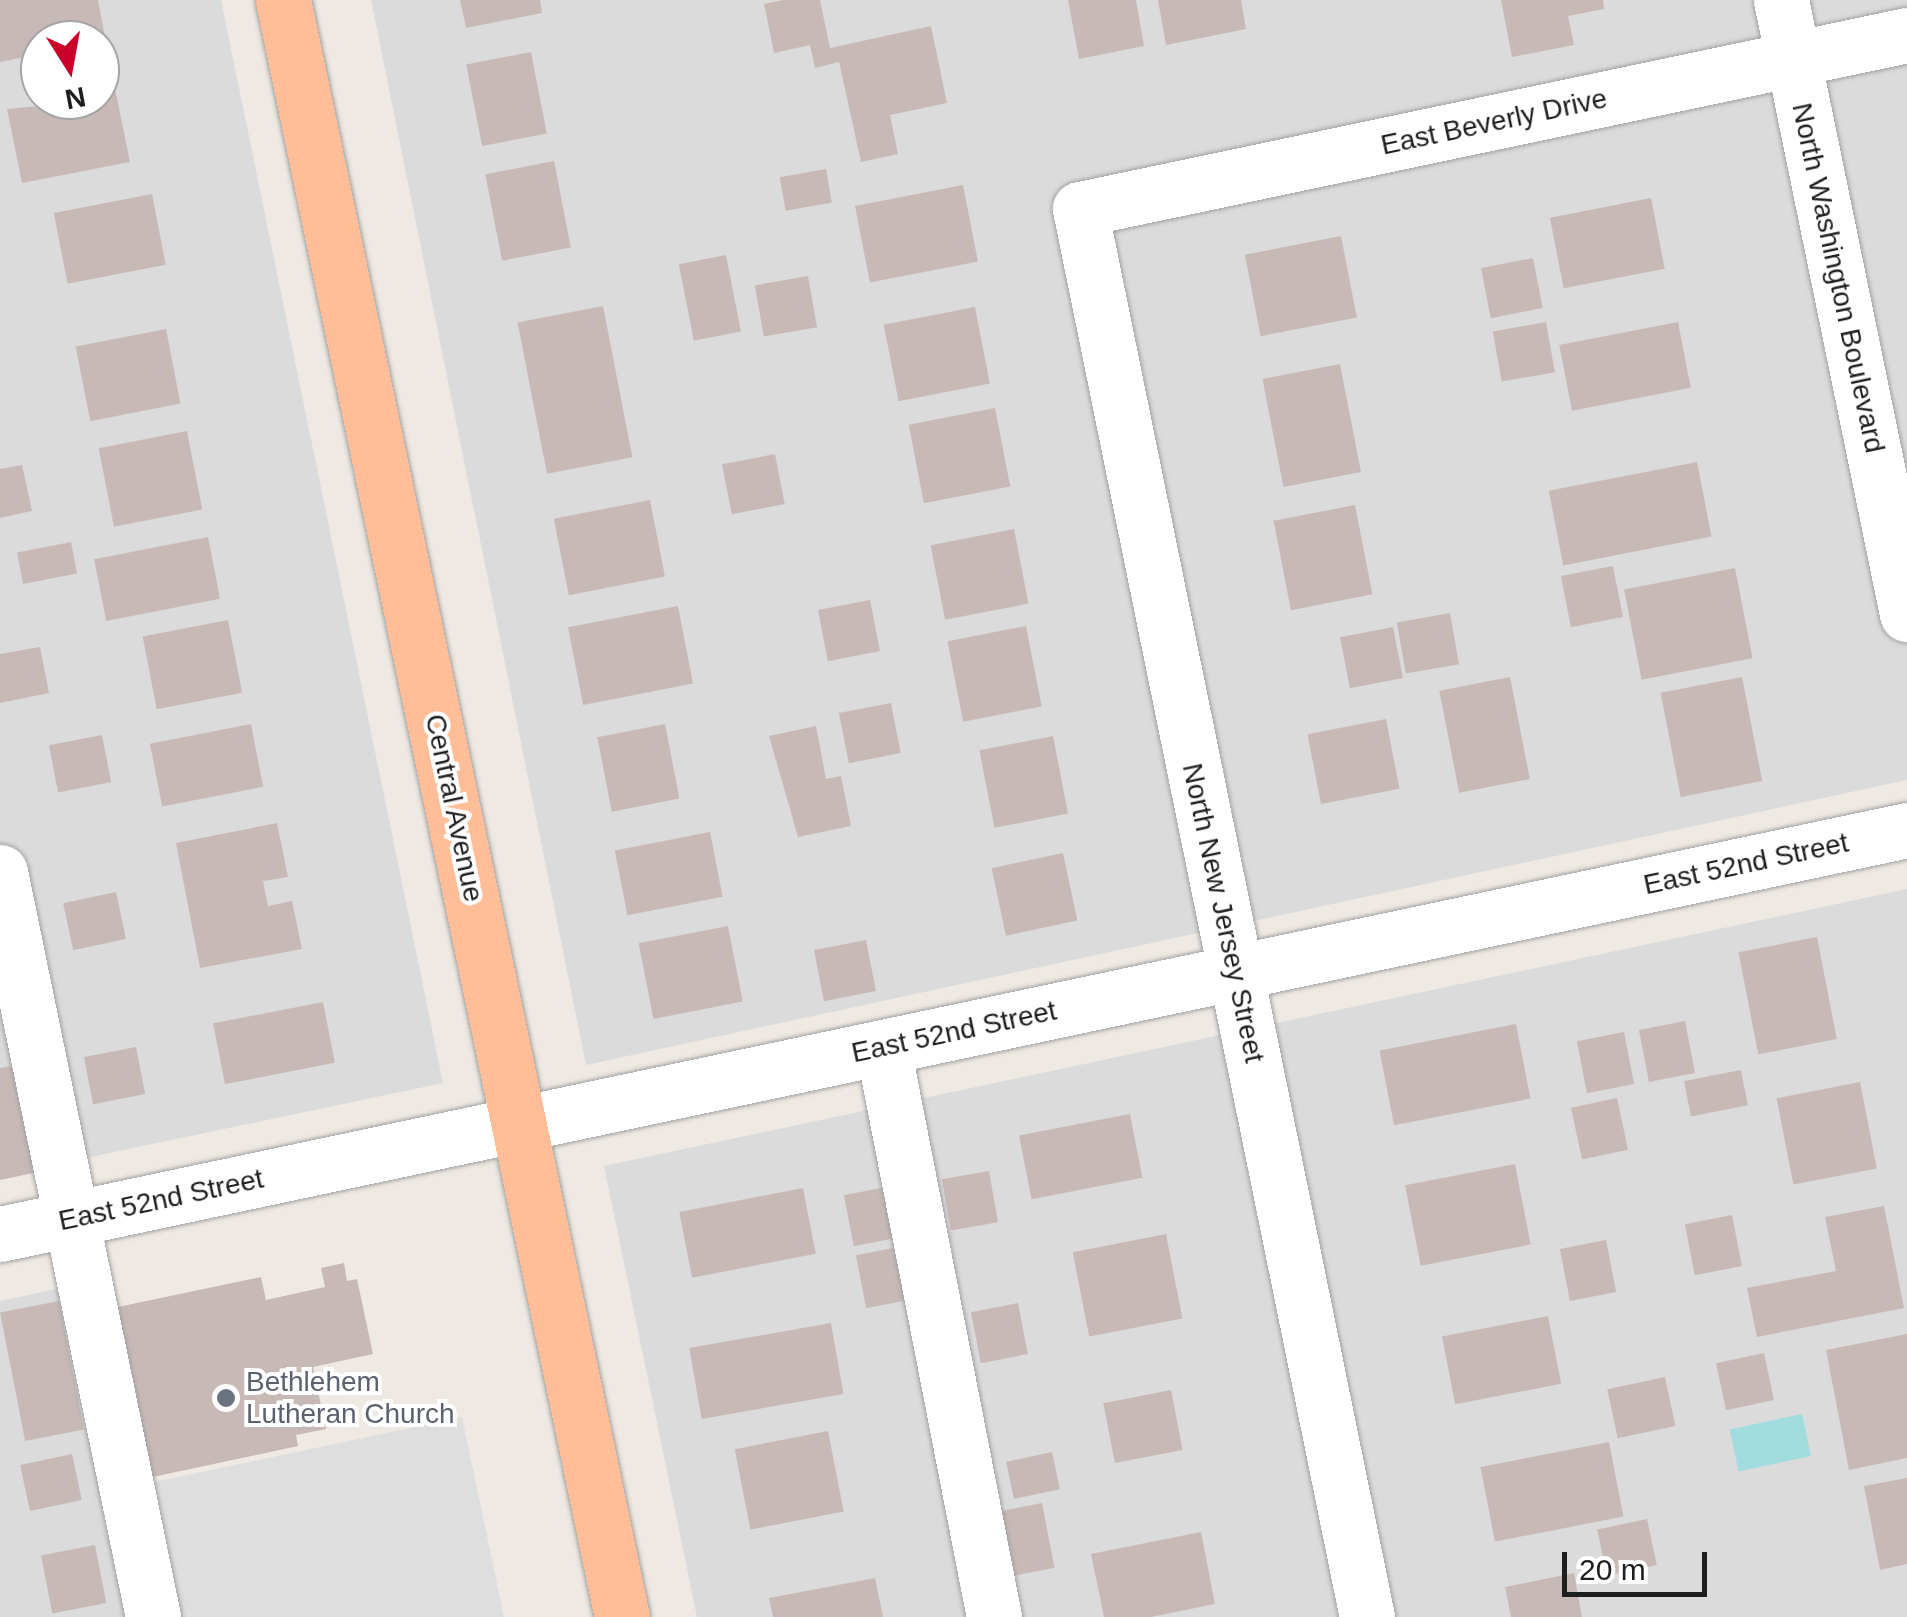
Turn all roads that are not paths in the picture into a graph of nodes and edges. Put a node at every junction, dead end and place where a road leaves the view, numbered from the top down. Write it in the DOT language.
graph roads {
  1 [pos="283,0"];
  2 [pos="1781,0"];
  3 [pos="1907,34"];
  4 [pos="1793,59"];
  5 [pos="1080,210"];
  6 [pos="1907,614"];
  7 [pos="1907,830"];
  8 [pos="0,872"];
  9 [pos="1235,972"];
  10 [pos="883,1048"];
  11 [pos="521,1125"];
  12 [pos="74,1218"];
  13 [pos="0,1234"];
  14 [pos="154,1617"];
  15 [pos="622,1617"];
  16 [pos="994,1617"];
  17 [pos="1367,1617"];
  1 -- 11 [label="main road, Central Avenue"];
  2 -- 4 [label="street, North Washington Boulevard"];
  3 -- 4 [label="street, East Beverly Drive"];
  4 -- 5 [label="street, East Beverly Drive"];
  4 -- 6 [label="street, North Washington Boulevard"];
  5 -- 9 [label="street, North New Jersey Street"];
  7 -- 9 [label="street, East 52nd Street"];
  8 -- 12 [label="street"];
  9 -- 10 [label="street, East 52nd Street"];
  9 -- 17 [label="street, North New Jersey Street"];
  10 -- 11 [label="street, East 52nd Street"];
  10 -- 16 [label="street"];
  11 -- 12 [label="street, East 52nd Street"];
  11 -- 15 [label="main road, Central Avenue"];
  12 -- 13 [label="street, East 52nd Street"];
  12 -- 14 [label="street"];
}
